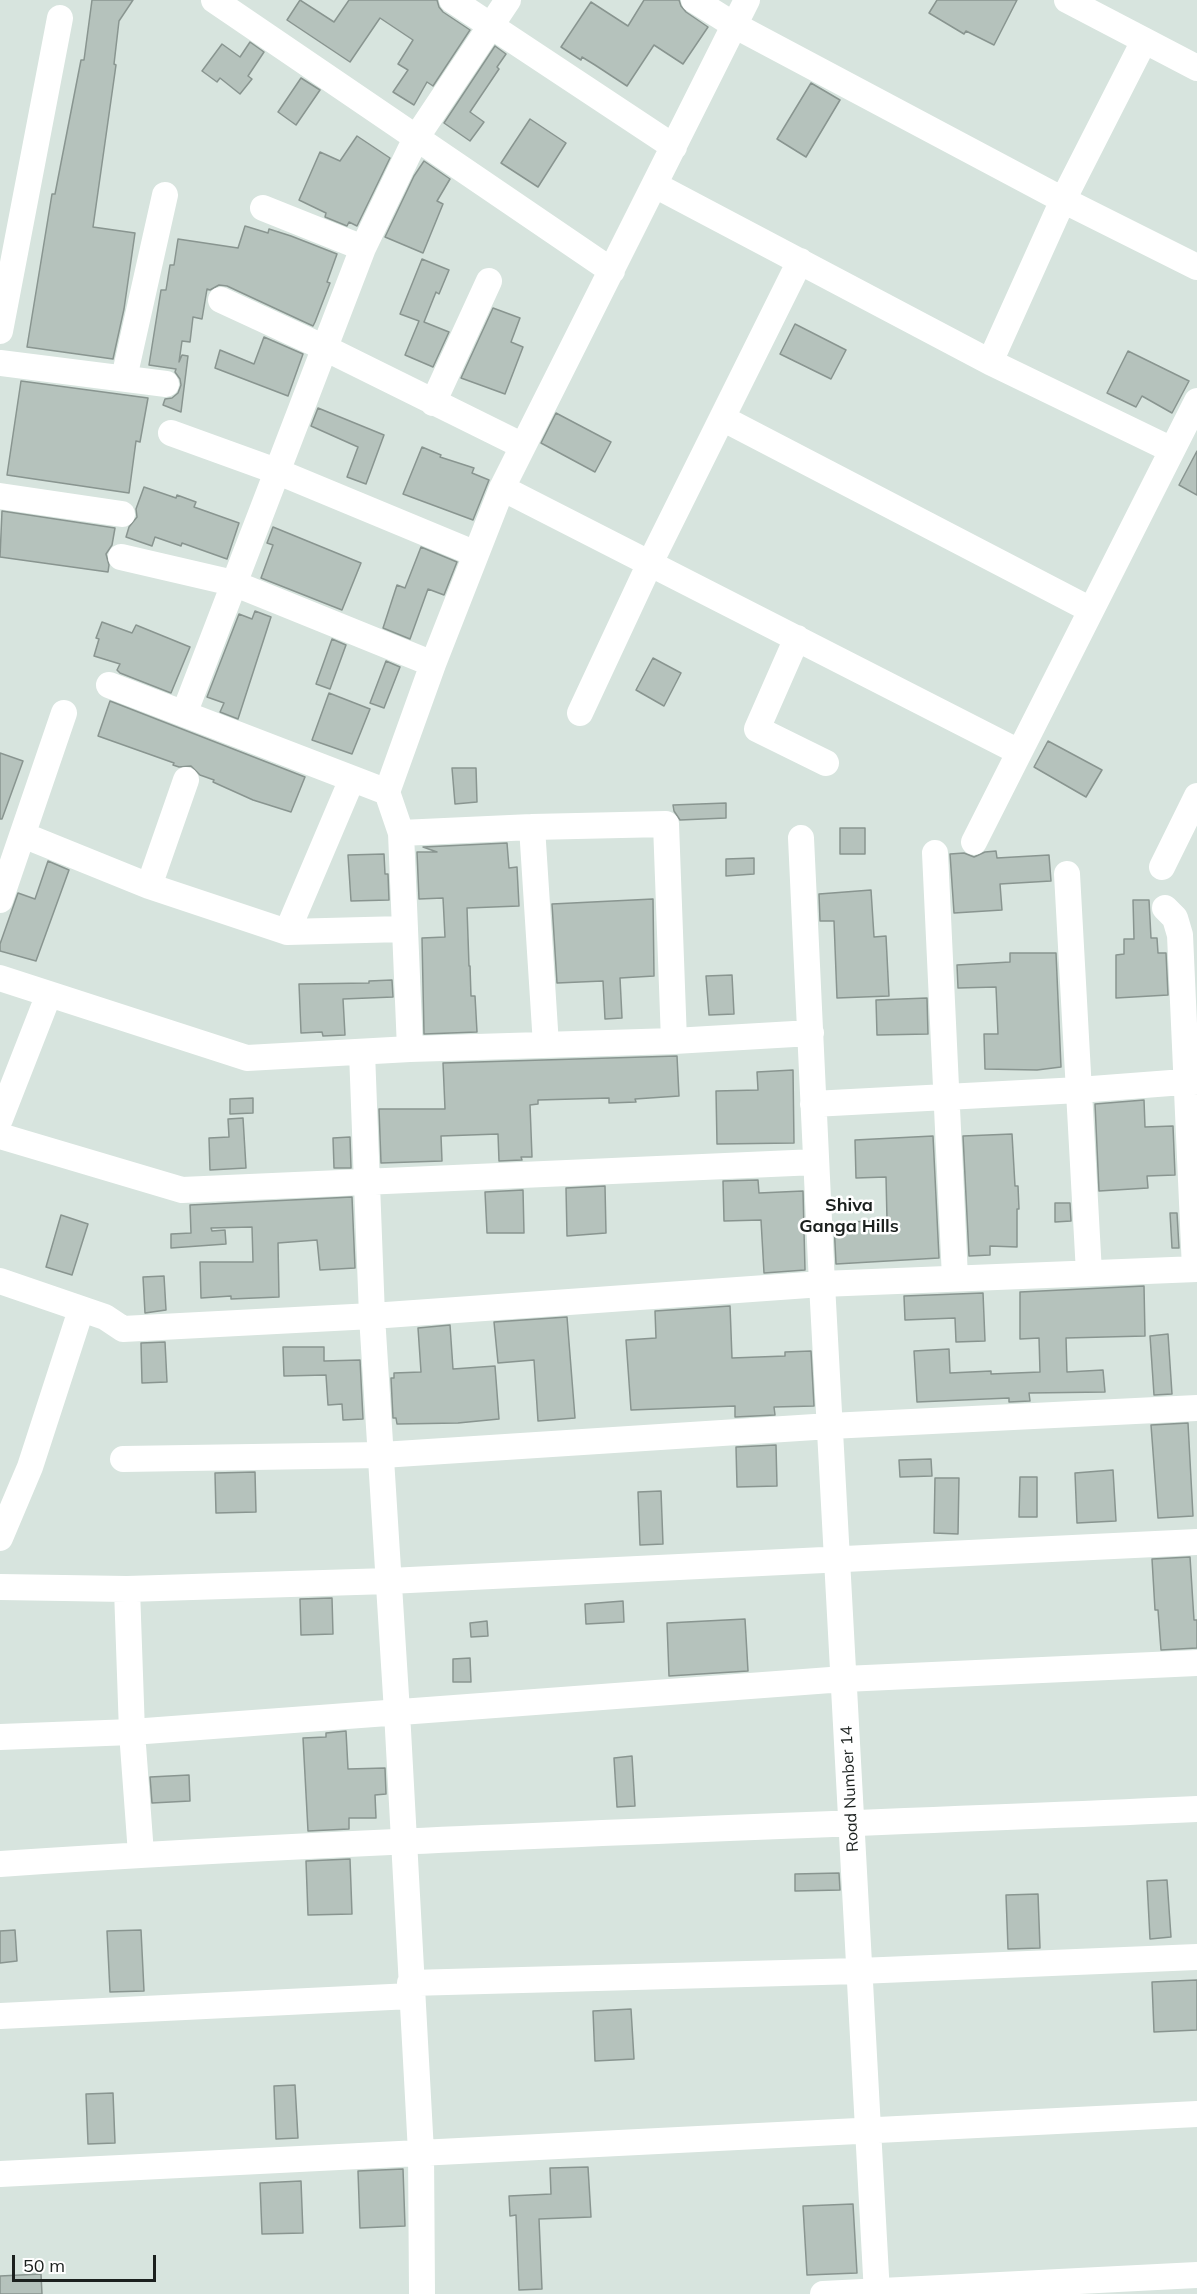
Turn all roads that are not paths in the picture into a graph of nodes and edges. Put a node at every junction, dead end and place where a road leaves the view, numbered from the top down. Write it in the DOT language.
graph roads {
  1 [pos="214,0"];
  2 [pos="452,0"];
  3 [pos="508,0"];
  4 [pos="694,0"];
  5 [pos="747,0"];
  6 [pos="1067,0"];
  7 [pos="60,18"];
  8 [pos="734,25"];
  9 [pos="490,26"];
  10 [pos="1144,41"];
  11 [pos="1197,68"];
  12 [pos="416,138"];
  13 [pos="674,147"];
  14 [pos="655,185"];
  15 [pos="165,195"];
  16 [pos="1063,200"];
  17 [pos="263,208"];
  18 [pos="363,248"];
  19 [pos="800,261"];
  20 [pos="1197,267"];
  21 [pos="612,271"];
  22 [pos="489,281"];
  23 [pos="222,300"];
  24 [pos="0,331"];
  25 [pos="325,348"];
  26 [pos="990,362"];
  27 [pos="0,363"];
  28 [pos="124,378"];
  29 [pos="166,384"];
  30 [pos="1197,401"];
  31 [pos="433,403"];
  32 [pos="722,418"];
  33 [pos="171,433"];
  34 [pos="523,446"];
  35 [pos="1172,450"];
  36 [pos="276,471"];
  37 [pos="502,488"];
  38 [pos="0,496"];
  39 [pos="122,514"];
  40 [pos="476,554"];
  41 [pos="121,557"];
  42 [pos="650,563"];
  43 [pos="233,583"];
  44 [pos="1091,610"];
  45 [pos="798,638"];
  46 [pos="433,664"];
  47 [pos="109,685"];
  48 [pos="64,713"];
  49 [pos="580,713"];
  50 [pos="184,714"];
  51 [pos="1019,752"];
  52 [pos="826,763"];
  53 [pos="352,779"];
  54 [pos="186,780"];
  55 [pos="387,792"];
  56 [pos="1197,796"];
  57 [pos="532,826"];
  58 [pos="400,833"];
  59 [pos="23,835"];
  60 [pos="801,838"];
  61 [pos="974,842"];
  62 [pos="935,853"];
  63 [pos="1162,867"];
  64 [pos="1067,874"];
  65 [pos="149,886"];
  66 [pos="0,900"];
  67 [pos="1165,908"];
  68 [pos="404,929"];
  69 [pos="287,932"];
  70 [pos="0,978"];
  71 [pos="49,994"];
  72 [pos="811,1033"];
  73 [pos="674,1041"];
  74 [pos="546,1045"];
  75 [pos="410,1049"];
  76 [pos="362,1052"];
  77 [pos="1191,1082"];
  78 [pos="1079,1090"];
  79 [pos="946,1097"];
  80 [pos="813,1104"];
  81 [pos="0,1119"];
  82 [pos="0,1136"];
  83 [pos="816,1162"];
  84 [pos="366,1181"];
  85 [pos="1196,1269"];
  86 [pos="1089,1273"];
  87 [pos="955,1278"];
  88 [pos="0,1281"];
  89 [pos="822,1284"];
  90 [pos="81,1310"];
  91 [pos="372,1316"];
  92 [pos="1197,1408"];
  93 [pos="830,1426"];
  94 [pos="382,1455"];
  95 [pos="123,1459"];
  96 [pos="0,1538"];
  97 [pos="1197,1542"];
  98 [pos="837,1559"];
  99 [pos="389,1581"];
  100 [pos="0,1587"];
  101 [pos="127,1589"];
  102 [pos="1197,1663"];
  103 [pos="844,1679"];
  104 [pos="398,1712"];
  105 [pos="132,1731"];
  106 [pos="0,1737"];
  107 [pos="1197,1809"];
  108 [pos="852,1825"];
  109 [pos="403,1842"];
  110 [pos="141,1854"];
  111 [pos="0,1864"];
  112 [pos="1197,1957"];
  113 [pos="860,1971"];
  114 [pos="411,1989"];
  115 [pos="0,2016"];
  116 [pos="1197,2114"];
  117 [pos="868,2130"];
  118 [pos="421,2152"];
  119 [pos="0,2174"];
  120 [pos="1197,2275"];
  121 [pos="1133,2286"];
  122 [pos="1007,2289"];
  123 [pos="877,2292"];
  124 [pos="422,2294"];
  125 [pos="823,2294"];
  1 -- 12 [label="street"];
  2 -- 9 [label="street"];
  3 -- 9 [label="street"];
  4 -- 8 [label="street"];
  5 -- 8 [label="street"];
  6 -- 10 [label="street"];
  7 -- 24 [label="street"];
  8 -- 13 [label="street"];
  8 -- 16 [label="street"];
  9 -- 12 [label="street"];
  9 -- 13 [label="street"];
  10 -- 11 [label="street"];
  10 -- 16 [label="street"];
  12 -- 18 [label="street"];
  12 -- 21 [label="street"];
  13 -- 14 [label="street"];
  14 -- 19 [label="street"];
  14 -- 21 [label="street"];
  15 -- 28 [label="street"];
  16 -- 20 [label="street"];
  16 -- 26 [label="street"];
  17 -- 18 [label="street"];
  18 -- 25 [label="street"];
  19 -- 26 [label="street"];
  19 -- 32 [label="street"];
  21 -- 34 [label="street"];
  22 -- 31 [label="street"];
  23 -- 25 [label="street"];
  25 -- 31 [label="street"];
  25 -- 36 [label="street"];
  26 -- 35 [label="street"];
  27 -- 28 [label="street"];
  28 -- 29 [label="street"];
  30 -- 35 [label="street"];
  31 -- 34 [label="street"];
  32 -- 42 [label="street"];
  32 -- 44 [label="street"];
  33 -- 36 [label="street"];
  34 -- 37 [label="street"];
  35 -- 44 [label="street"];
  36 -- 40 [label="street"];
  36 -- 43 [label="street"];
  37 -- 40 [label="street"];
  37 -- 42 [label="street"];
  38 -- 39 [label="street"];
  40 -- 46 [label="street"];
  41 -- 43 [label="street"];
  42 -- 45 [label="street"];
  42 -- 49 [label="street"];
  43 -- 46 [label="street"];
  43 -- 50 [label="street"];
  44 -- 51 [label="street"];
  45 -- 51 [label="street"];
  45 -- 52 [label="street"];
  46 -- 55 [label="street"];
  47 -- 50 [label="street"];
  48 -- 59 [label="street"];
  50 -- 53 [label="street"];
  51 -- 61 [label="street"];
  53 -- 55 [label="street"];
  53 -- 69 [label="street"];
  54 -- 65 [label="street"];
  55 -- 58 [label="street"];
  56 -- 63 [label="street"];
  57 -- 58 [label="street"];
  57 -- 73 [label="street"];
  57 -- 74 [label="street"];
  58 -- 68 [label="street"];
  59 -- 65 [label="street"];
  59 -- 66 [label="street"];
  60 -- 72 [label="street, Road Number 14"];
  62 -- 79 [label="street"];
  64 -- 78 [label="street"];
  65 -- 69 [label="street"];
  67 -- 77 [label="street"];
  68 -- 69 [label="street"];
  68 -- 75 [label="street"];
  70 -- 71 [label="street"];
  71 -- 76 [label="street"];
  71 -- 81 [label="street"];
  72 -- 73 [label="street"];
  72 -- 80 [label="street, Road Number 14"];
  73 -- 74 [label="street"];
  74 -- 75 [label="street"];
  75 -- 76 [label="street"];
  76 -- 84 [label="street"];
  77 -- 78 [label="street"];
  77 -- 85 [label="street"];
  78 -- 79 [label="street"];
  78 -- 86 [label="street"];
  79 -- 80 [label="street"];
  79 -- 87 [label="street"];
  80 -- 83 [label="street, Road Number 14"];
  82 -- 84 [label="street"];
  83 -- 84 [label="street"];
  83 -- 89 [label="street, Road Number 14"];
  84 -- 91 [label="street"];
  85 -- 86 [label="street"];
  86 -- 87 [label="street"];
  87 -- 89 [label="street"];
  88 -- 90 [label="street"];
  89 -- 91 [label="street"];
  89 -- 93 [label="street, Road Number 14"];
  90 -- 91 [label="street"];
  90 -- 96 [label="street"];
  91 -- 94 [label="street"];
  92 -- 93 [label="street"];
  93 -- 94 [label="street"];
  93 -- 98 [label="street, Road Number 14"];
  94 -- 95 [label="street"];
  94 -- 99 [label="street"];
  97 -- 98 [label="street"];
  98 -- 99 [label="street"];
  98 -- 103 [label="street, Road Number 14"];
  99 -- 101 [label="street"];
  99 -- 104 [label="street"];
  100 -- 101 [label="street"];
  101 -- 105 [label="street"];
  102 -- 103 [label="street"];
  103 -- 104 [label="street"];
  103 -- 108 [label="street, Road Number 14"];
  104 -- 105 [label="street"];
  104 -- 109 [label="street"];
  105 -- 106 [label="street"];
  105 -- 110 [label="street"];
  107 -- 108 [label="street"];
  108 -- 109 [label="street"];
  108 -- 113 [label="street, Road Number 14"];
  109 -- 110 [label="street"];
  109 -- 114 [label="street"];
  110 -- 111 [label="street"];
  112 -- 113 [label="street"];
  113 -- 114 [label="street"];
  113 -- 117 [label="street, Road Number 14"];
  114 -- 115 [label="street"];
  114 -- 118 [label="street"];
  116 -- 117 [label="street"];
  117 -- 118 [label="street"];
  117 -- 123 [label="street, Road Number 14"];
  118 -- 119 [label="street"];
  118 -- 124 [label="street"];
  120 -- 121 [label="street"];
  121 -- 122 [label="street"];
  122 -- 123 [label="street"];
  123 -- 125 [label="street"];
}
